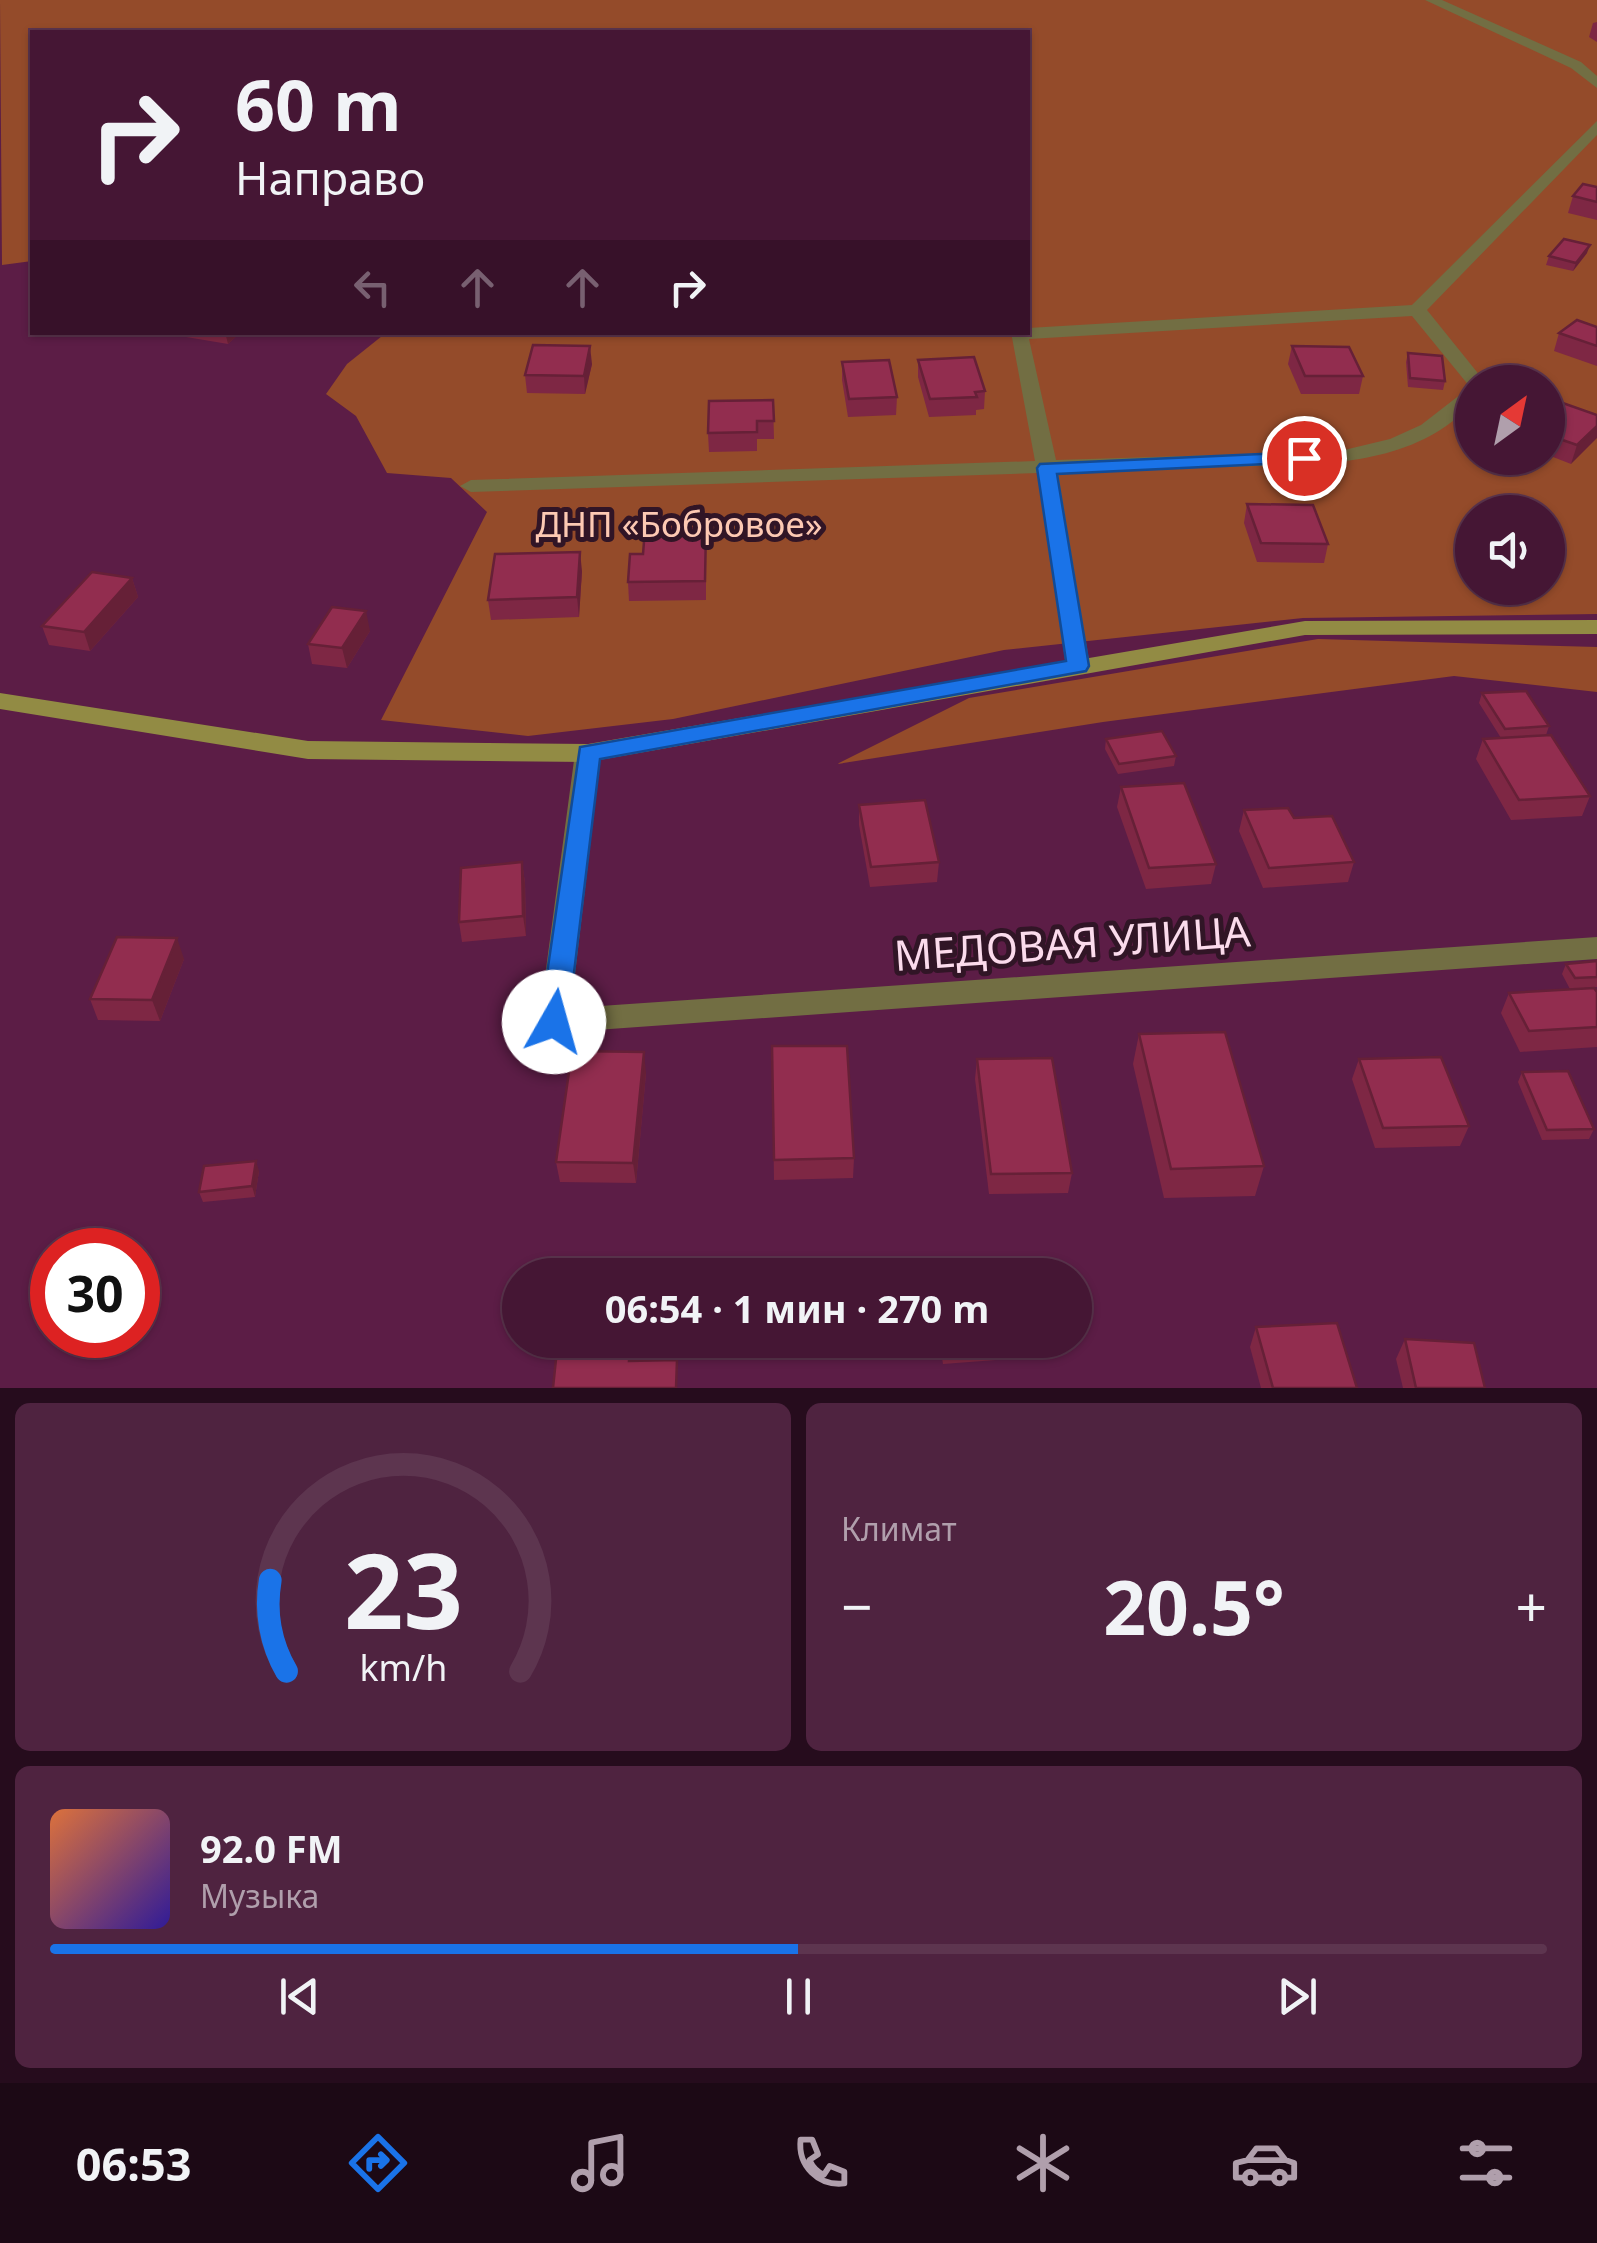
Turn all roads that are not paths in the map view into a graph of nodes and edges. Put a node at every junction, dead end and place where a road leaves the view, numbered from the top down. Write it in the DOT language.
graph roads {
  1 [pos="1430,0"];
  2 [pos="1465,0"];
  3 [pos="1446,6"];
  4 [pos="1597,84"];
  5 [pos="1597,126"];
  6 [pos="1416,310"];
  7 [pos="1030,333"];
  8 [pos="1020,335"];
  9 [pos="1461,365"];
  10 [pos="1455,413"];
  11 [pos="1046,468"];
  12 [pos="471,486"];
  13 [pos="1597,627"];
  14 [pos="1078,666"];
  15 [pos="0,701"];
  16 [pos="588,753"];
  17 [pos="1597,948"];
  1 -- 3 [label="street"];
  2 -- 3 [label="street"];
  3 -- 4 [label="street"];
  5 -- 6 [label="street"];
  6 -- 7 [label="street"];
  6 -- 9 [label="street"];
  8 -- 11 [label="street"];
  10 -- 11 [label="street"];
  11 -- 12 [label="street"];
  11 -- 14 [label="street"];
  13 -- 14 [label="main road"];
  14 -- 16 [label="main road"];
  15 -- 16 [label="main road"];
  16 -- 17 [label="street, МЕДОВАЯ УЛИЦА"];
}
